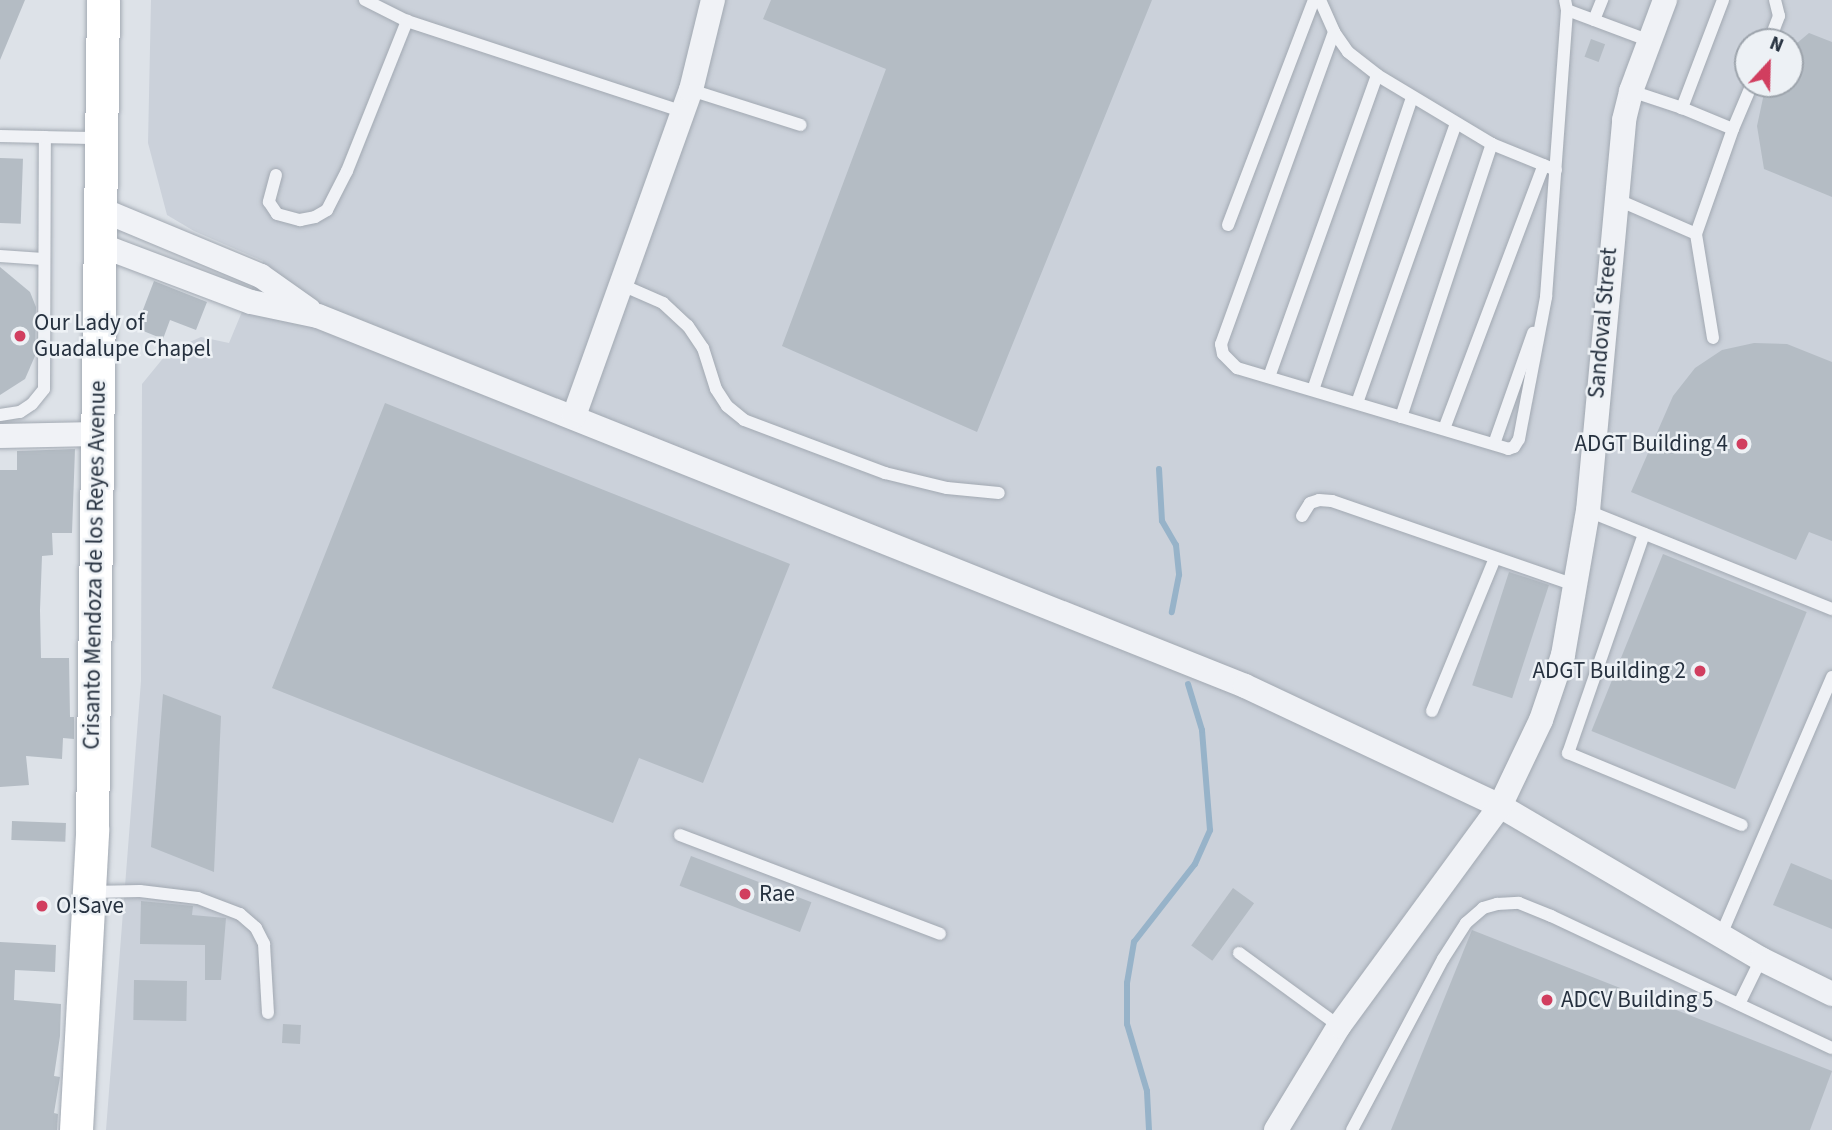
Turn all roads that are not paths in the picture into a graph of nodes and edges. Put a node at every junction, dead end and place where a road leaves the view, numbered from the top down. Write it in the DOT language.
graph roads {
  1 [pos="103,0"];
  2 [pos="365,0"];
  3 [pos="713,0"];
  4 [pos="1314,0"];
  5 [pos="1320,0"];
  6 [pos="1602,0"];
  7 [pos="1665,0"];
  8 [pos="1723,0"];
  9 [pos="1775,0"];
  10 [pos="1566,5"];
  11 [pos="1594,20"];
  12 [pos="407,21"];
  13 [pos="1774,28"];
  14 [pos="1334,32"];
  15 [pos="1650,41"];
  16 [pos="1377,75"];
  17 [pos="1631,91"];
  18 [pos="1412,97"];
  19 [pos="1746,98"];
  20 [pos="687,101"];
  21 [pos="1682,108"];
  22 [pos="1456,123"];
  23 [pos="801,125"];
  24 [pos="1733,129"];
  25 [pos="0,136"];
  26 [pos="45,137"];
  27 [pos="101,138"];
  28 [pos="1492,144"];
  29 [pos="1550,168"];
  30 [pos="276,175"];
  31 [pos="1614,198"];
  32 [pos="100,209"];
  33 [pos="1228,225"];
  34 [pos="1696,233"];
  35 [pos="100,245"];
  36 [pos="0,256"];
  37 [pos="43,259"];
  38 [pos="622,285"];
  39 [pos="1546,297"];
  40 [pos="318,316"];
  41 [pos="1713,338"];
  42 [pos="1269,377"];
  43 [pos="1313,390"];
  44 [pos="1357,403"];
  45 [pos="0,415"];
  46 [pos="574,416"];
  47 [pos="1401,417"];
  48 [pos="1444,429"];
  49 [pos="96,433"];
  50 [pos="0,436"];
  51 [pos="1494,444"];
  52 [pos="999,493"];
  53 [pos="1588,511"];
  54 [pos="1302,516"];
  55 [pos="1644,534"];
  56 [pos="1495,558"];
  57 [pos="1574,584"];
  58 [pos="1832,609"];
  59 [pos="1832,677"];
  60 [pos="1432,711"];
  61 [pos="1500,806"];
  62 [pos="1742,825"];
  63 [pos="680,835"];
  64 [pos="89,892"];
  65 [pos="940,934"];
  66 [pos="1721,935"];
  67 [pos="1240,953"];
  68 [pos="1761,959"];
  69 [pos="1832,994"];
  70 [pos="1739,1004"];
  71 [pos="268,1013"];
  72 [pos="1339,1026"];
  73 [pos="1832,1048"];
  74 [pos="76,1130"];
  75 [pos="1276,1130"];
  76 [pos="1352,1130"];
  1 -- 27 [label="main road, Crisanto Mendoza de los Reyes Avenue"];
  2 -- 12 [label="lane"];
  3 -- 20 [label="street"];
  4 -- 33 [label="lane"];
  5 -- 14 [label="lane"];
  6 -- 11 [label="lane"];
  7 -- 15 [label="street, Sandoval Street"];
  8 -- 21 [label="lane"];
  9 -- 13 [label="lane"];
  10 -- 11 [label="lane"];
  10 -- 29 [label="lane"];
  11 -- 15 [label="lane"];
  12 -- 20 [label="lane"];
  12 -- 30 [label="lane"];
  14 -- 16 [label="lane"];
  14 -- 42 [label="lane"];
  15 -- 17 [label="street, Sandoval Street"];
  16 -- 18 [label="lane"];
  16 -- 42 [label="lane"];
  17 -- 21 [label="lane"];
  17 -- 31 [label="street, Sandoval Street"];
  18 -- 22 [label="lane"];
  18 -- 43 [label="lane"];
  19 -- 24 [label="lane"];
  20 -- 23 [label="lane"];
  20 -- 38 [label="street"];
  21 -- 24 [label="lane"];
  22 -- 28 [label="lane"];
  22 -- 44 [label="lane"];
  24 -- 34 [label="lane"];
  25 -- 26 [label="lane"];
  26 -- 27 [label="lane"];
  26 -- 37 [label="lane"];
  27 -- 32 [label="main road, Crisanto Mendoza de los Reyes Avenue"];
  28 -- 29 [label="lane"];
  28 -- 47 [label="lane"];
  29 -- 39 [label="lane"];
  29 -- 48 [label="lane"];
  31 -- 34 [label="lane"];
  31 -- 53 [label="street, Sandoval Street"];
  32 -- 35 [label="main road, Crisanto Mendoza de los Reyes Avenue"];
  32 -- 40 [label="street"];
  34 -- 41 [label="lane"];
  35 -- 40 [label="street"];
  35 -- 49 [label="main road, Crisanto Mendoza de los Reyes Avenue"];
  36 -- 37 [label="lane"];
  37 -- 45 [label="lane"];
  38 -- 46 [label="street"];
  38 -- 52 [label="lane"];
  39 -- 51 [label="lane"];
  39 -- 51 [label="lane"];
  40 -- 46 [label="street"];
  42 -- 43 [label="lane"];
  43 -- 44 [label="lane"];
  44 -- 47 [label="lane"];
  46 -- 61 [label="street"];
  47 -- 48 [label="lane"];
  48 -- 51 [label="lane"];
  49 -- 50 [label="street"];
  49 -- 64 [label="main road, Crisanto Mendoza de los Reyes Avenue"];
  53 -- 55 [label="lane"];
  53 -- 57 [label="street, Sandoval Street"];
  54 -- 56 [label="lane"];
  55 -- 58 [label="lane"];
  55 -- 62 [label="lane"];
  56 -- 57 [label="lane"];
  56 -- 60 [label="lane"];
  57 -- 61 [label="street, Sandoval Street"];
  59 -- 66 [label="lane"];
  61 -- 66 [label="street"];
  61 -- 72 [label="street, Sandoval Street"];
  63 -- 65 [label="lane"];
  64 -- 71 [label="lane"];
  64 -- 74 [label="main road, Crisanto Mendoza de los Reyes Avenue"];
  66 -- 68 [label="street"];
  67 -- 72 [label="lane"];
  68 -- 69 [label="street"];
  68 -- 70 [label="lane"];
  70 -- 73 [label="lane"];
  70 -- 76 [label="lane"];
  72 -- 75 [label="street, Sandoval Street"];
}
